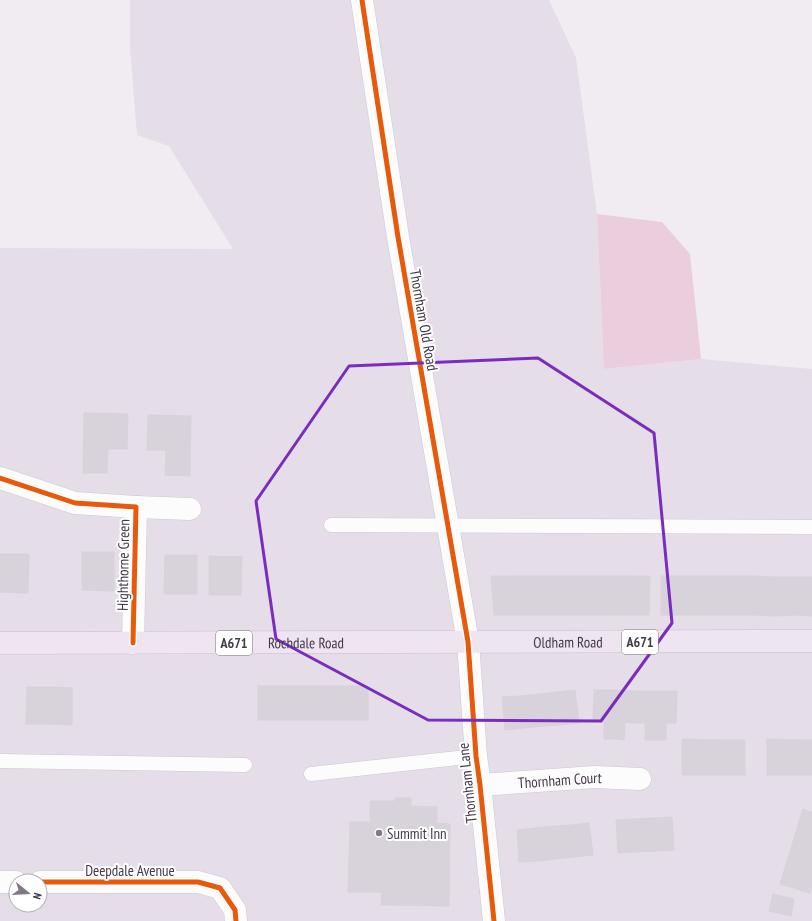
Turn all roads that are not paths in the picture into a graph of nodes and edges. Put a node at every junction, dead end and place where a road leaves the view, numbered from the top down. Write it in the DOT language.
graph roads {
  1 [pos="362,0"];
  2 [pos="0,478"];
  3 [pos="136,507"];
  4 [pos="190,509"];
  5 [pos="331,525"];
  6 [pos="447,526"];
  7 [pos="812,527"];
  8 [pos="812,641"];
  9 [pos="468,642"];
  10 [pos="0,643"];
  11 [pos="134,643"];
  12 [pos="476,756"];
  13 [pos="0,761"];
  14 [pos="245,765"];
  15 [pos="311,774"];
  16 [pos="640,779"];
  17 [pos="480,785"];
  18 [pos="48,882"];
  19 [pos="236,921"];
  20 [pos="494,921"];
  1 -- 6 [label="street, Thornham Old Road"];
  2 -- 3 [label="street, Highthorne Green"];
  3 -- 4 [label="street, Highthorne Green"];
  3 -- 11 [label="street, Highthorne Green"];
  5 -- 6 [label="lane"];
  6 -- 7 [label="lane"];
  6 -- 9 [label="street, Thornham Old Road"];
  8 -- 9 [label="main road, Oldham Road / A671"];
  9 -- 11 [label="main road, Rochdale Road / A671"];
  9 -- 12 [label="street, Thornham Lane"];
  10 -- 11 [label="main road, Rochdale Road / A671"];
  12 -- 15 [label="lane"];
  12 -- 17 [label="street, Thornham Lane"];
  13 -- 14 [label="lane"];
  16 -- 17 [label="street, Thornham Court"];
  17 -- 20 [label="street, Thornham Lane"];
  18 -- 19 [label="street, Deepdale Avenue"];
}
